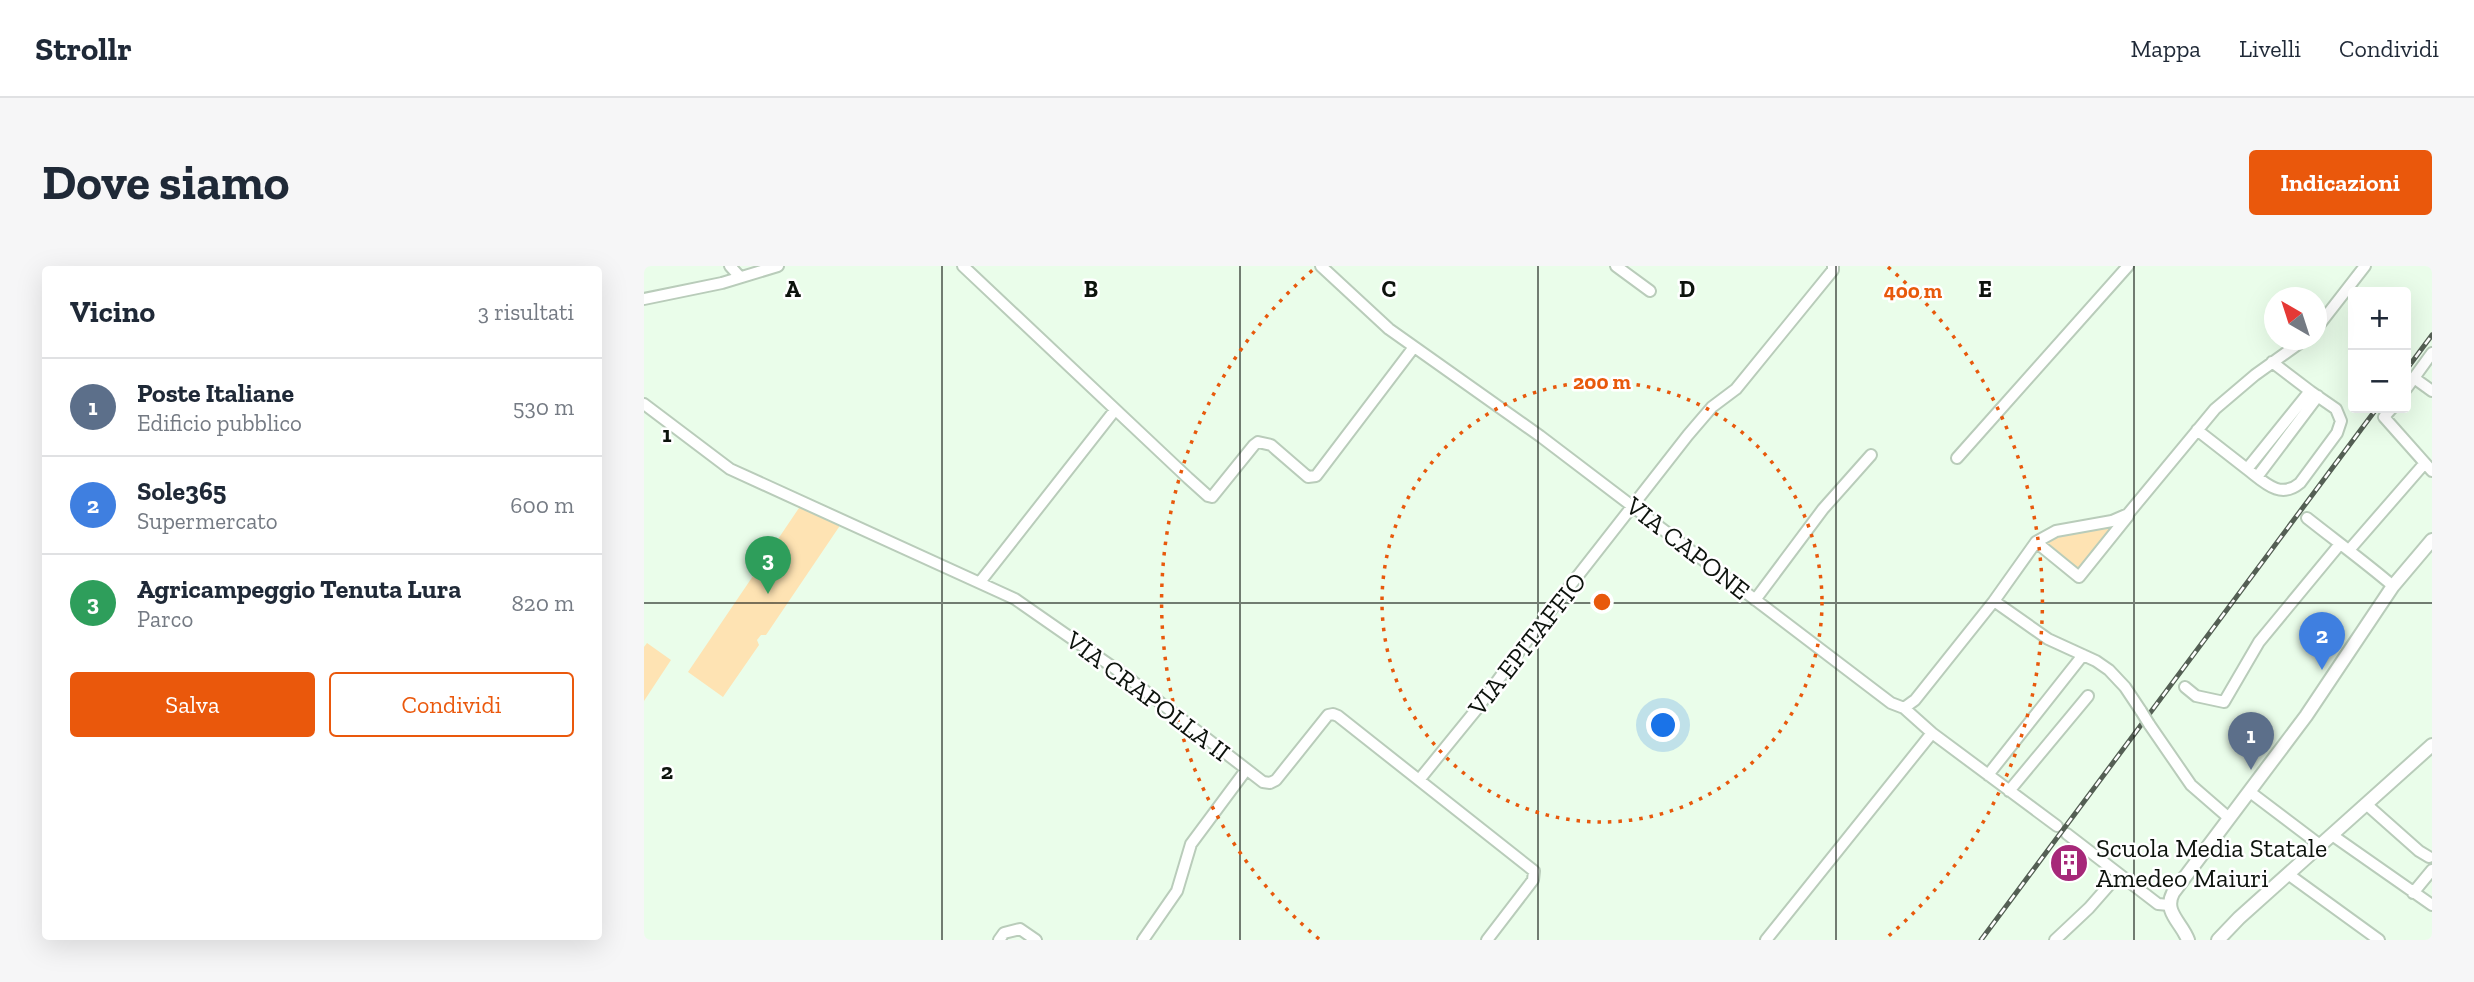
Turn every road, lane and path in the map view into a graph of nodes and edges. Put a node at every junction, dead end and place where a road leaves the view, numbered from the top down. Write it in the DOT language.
graph roads {
  1 [pos="730,266"];
  2 [pos="778,266"];
  3 [pos="964,266"];
  4 [pos="1321,266"];
  5 [pos="1616,266"];
  6 [pos="1834,266"];
  7 [pos="2127,266"];
  8 [pos="2365,266"];
  9 [pos="740,277"];
  10 [pos="1650,291"];
  11 [pos="644,299"];
  12 [pos="2327,314"];
  13 [pos="1413,347"];
  14 [pos="2289,350"];
  15 [pos="2432,353"];
  16 [pos="2272,362"];
  17 [pos="2414,378"];
  18 [pos="2411,382"];
  19 [pos="2432,391"];
  20 [pos="2314,393"];
  21 [pos="644,404"];
  22 [pos="1115,410"];
  23 [pos="2388,413"];
  24 [pos="2197,430"];
  25 [pos="1871,455"];
  26 [pos="1957,458"];
  27 [pos="2428,468"];
  28 [pos="2247,469"];
  29 [pos="2257,477"];
  30 [pos="1633,506"];
  31 [pos="2132,510"];
  32 [pos="2307,518"];
  33 [pos="2036,542"];
  34 [pos="2345,547"];
  35 [pos="2430,547"];
  36 [pos="980,582"];
  37 [pos="2393,586"];
  38 [pos="1755,600"];
  39 [pos="1994,601"];
  40 [pos="2083,655"];
  41 [pos="2185,687"];
  42 [pos="2088,696"];
  43 [pos="1904,708"];
  44 [pos="1932,733"];
  45 [pos="2432,745"];
  46 [pos="1246,770"];
  47 [pos="1987,775"];
  48 [pos="1419,780"];
  49 [pos="2009,791"];
  50 [pos="2250,792"];
  51 [pos="2366,804"];
  52 [pos="2229,818"];
  53 [pos="2056,826"];
  54 [pos="2067,834"];
  55 [pos="2332,835"];
  56 [pos="2320,845"];
  57 [pos="2431,856"];
  58 [pos="2432,870"];
  59 [pos="2118,874"];
  60 [pos="2288,874"];
  61 [pos="2413,892"];
  62 [pos="2169,905"];
  63 [pos="2432,905"];
  64 [pos="2239,918"];
  65 [pos="2187,936"];
  66 [pos="2223,939"];
  67 [pos="999,940"];
  68 [pos="1035,940"];
  69 [pos="1143,940"];
  70 [pos="1487,940"];
  71 [pos="1766,940"];
  72 [pos="2055,940"];
  73 [pos="2198,940"];
  74 [pos="2208,940"];
  75 [pos="2379,940"];
  1 -- 9 [label="street"];
  2 -- 9 [label="street"];
  3 -- 22 [label="street"];
  4 -- 13 [label="street, VIA CAPONE"];
  5 -- 10 [label="street"];
  6 -- 30 [label="street, VIA EPITAFFIO"];
  7 -- 26 [label="street"];
  8 -- 12 [label="street"];
  9 -- 11 [label="street"];
  13 -- 22 [label="street"];
  13 -- 30 [label="street, VIA CAPONE"];
  14 -- 16 [label="street"];
  15 -- 17 [label="street"];
  16 -- 20 [label="street"];
  16 -- 24 [label="street"];
  17 -- 18 [label="street"];
  17 -- 19 [label="street"];
  20 -- 28 [label="street"];
  20 -- 29 [label="street"];
  20 -- 29 [label="street"];
  21 -- 36 [label="street, VIA CRAPOLLA II"];
  22 -- 36 [label="street"];
  23 -- 27 [label="street"];
  24 -- 28 [label="street"];
  24 -- 31 [label="street"];
  25 -- 38 [label="street"];
  27 -- 34 [label="street"];
  28 -- 29 [label="street"];
  30 -- 38 [label="street, VIA CAPONE"];
  30 -- 48 [label="street, VIA EPITAFFIO"];
  31 -- 33 [label="street"];
  31 -- 33 [label="street"];
  32 -- 34 [label="street"];
  33 -- 39 [label="street"];
  34 -- 37 [label="street"];
  34 -- 41 [label="street"];
  35 -- 37 [label="main road"];
  36 -- 46 [label="street, VIA CRAPOLLA II"];
  37 -- 50 [label="main road"];
  38 -- 43 [label="street, VIA CAPONE"];
  39 -- 40 [label="street"];
  39 -- 43 [label="street"];
  40 -- 47 [label="street"];
  40 -- 52 [label="street, bridge"];
  42 -- 49 [label="street"];
  43 -- 44 [label="street, VIA CAPONE"];
  44 -- 47 [label="street, VIA CAPONE"];
  44 -- 71 [label="street"];
  45 -- 51 [label="main road"];
  46 -- 48 [label="street, VIA CRAPOLLA II"];
  46 -- 69 [label="street"];
  47 -- 49 [label="street, VIA CAPONE"];
  48 -- 70 [label="street, VIA CRAPOLLA II"];
  49 -- 53 [label="street, VIA CAPONE"];
  50 -- 52 [label="main road"];
  50 -- 56 [label="street"];
  51 -- 55 [label="main road"];
  51 -- 57 [label="street"];
  52 -- 62 [label="main road"];
  54 -- 59 [label="street"];
  55 -- 56 [label="main road"];
  55 -- 61 [label="street"];
  56 -- 60 [label="main road"];
  58 -- 61 [label="street"];
  59 -- 62 [label="street"];
  59 -- 72 [label="street"];
  60 -- 64 [label="main road"];
  60 -- 75 [label="street"];
  61 -- 63 [label="street"];
  62 -- 65 [label="main road"];
  64 -- 66 [label="main road"];
  64 -- 74 [label="main road"];
  65 -- 73 [label="main road"];
  67 -- 68 [label="street"];
}
